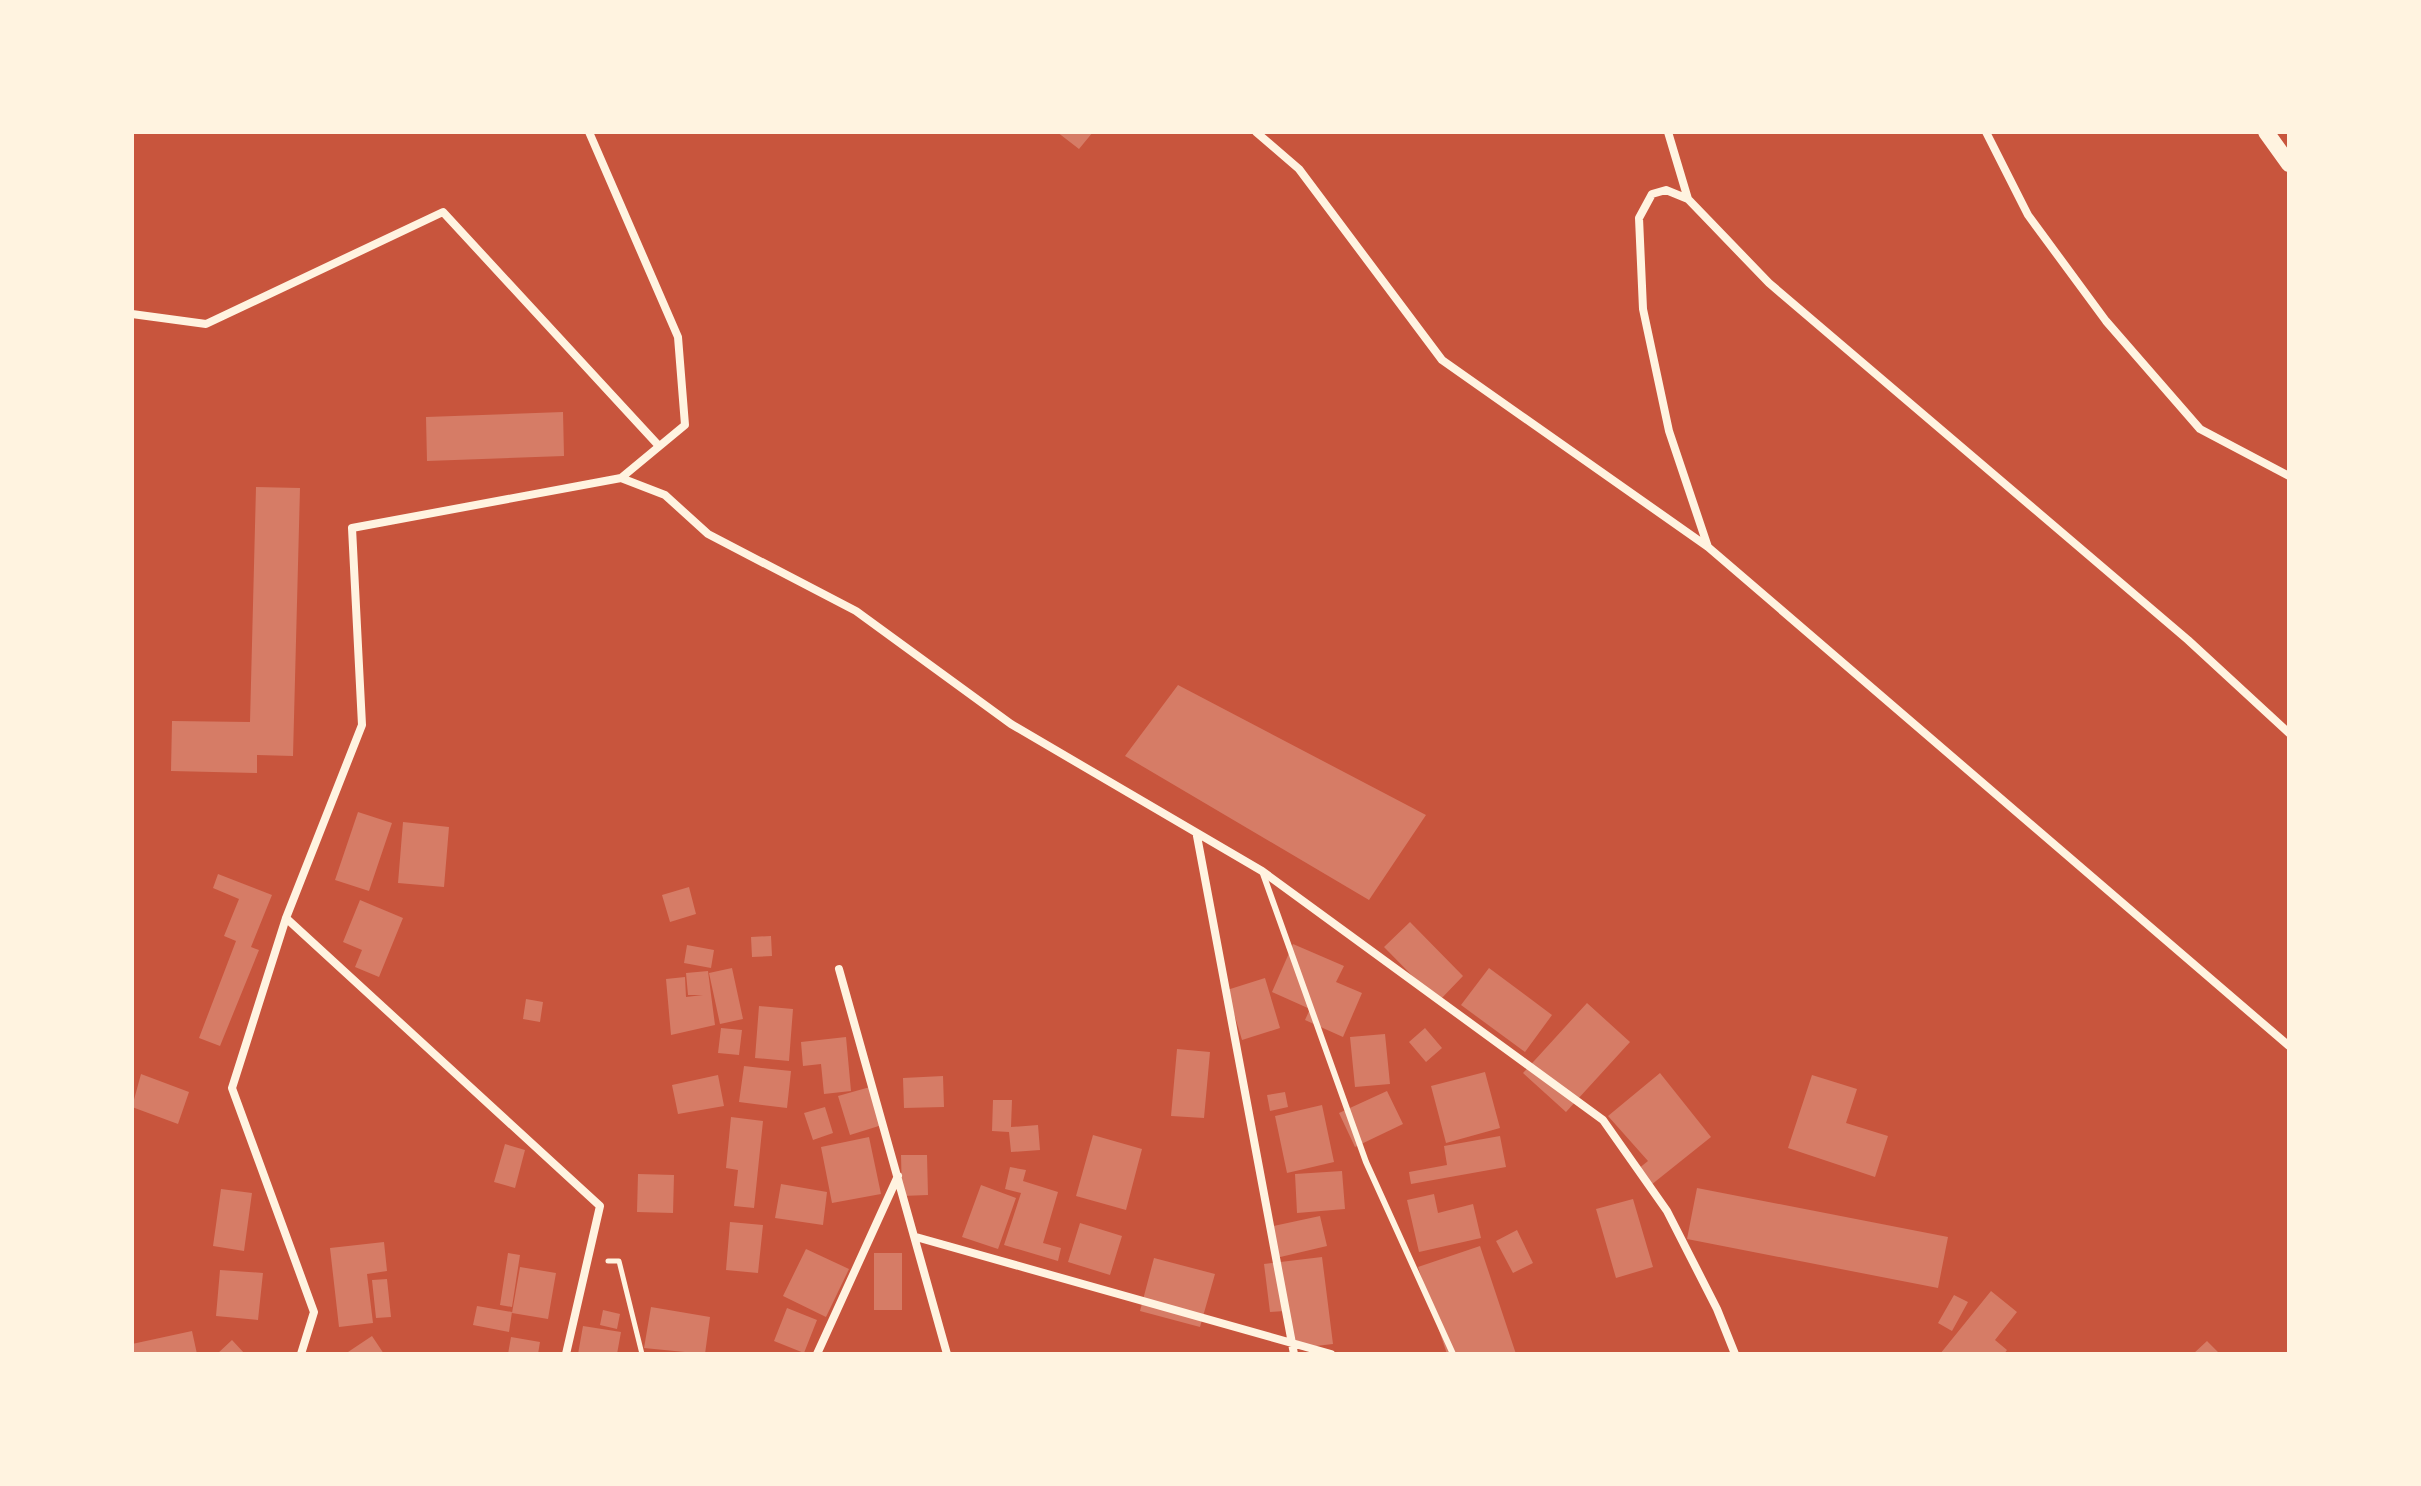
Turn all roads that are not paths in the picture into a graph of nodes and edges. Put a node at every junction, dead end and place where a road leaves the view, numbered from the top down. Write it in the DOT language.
graph roads {
  1 [pos="589,132"];
  2 [pos="1256,132"];
  3 [pos="1668,132"];
  4 [pos="1986,132"];
  5 [pos="2266,132"];
  6 [pos="2289,164"];
  7 [pos="1688,199"];
  8 [pos="132,314"];
  9 [pos="659,446"];
  10 [pos="2289,476"];
  11 [pos="621,478"];
  12 [pos="1708,547"];
  13 [pos="2289,733"];
  14 [pos="1197,836"];
  15 [pos="1262,871"];
  16 [pos="286,918"];
  17 [pos="839,969"];
  18 [pos="2289,1046"];
  19 [pos="898,1176"];
  20 [pos="916,1237"];
  21 [pos="1291,1342"];
  22 [pos="301,1354"];
  23 [pos="566,1354"];
  24 [pos="817,1354"];
  25 [pos="947,1354"];
  26 [pos="1294,1354"];
  27 [pos="1331,1354"];
  28 [pos="1453,1354"];
  29 [pos="1735,1354"];
  1 -- 9 [label="street"];
  2 -- 12 [label="street"];
  3 -- 7 [label="street"];
  4 -- 10 [label="street"];
  5 -- 6 [label="main road"];
  7 -- 12 [label="street"];
  7 -- 13 [label="street"];
  8 -- 9 [label="street"];
  9 -- 11 [label="street"];
  11 -- 14 [label="street"];
  11 -- 16 [label="street"];
  12 -- 18 [label="street"];
  14 -- 15 [label="street"];
  14 -- 21 [label="street"];
  15 -- 28 [label="lane"];
  15 -- 29 [label="street"];
  16 -- 22 [label="street"];
  16 -- 23 [label="street"];
  17 -- 19 [label="street"];
  19 -- 20 [label="street"];
  19 -- 24 [label="street"];
  20 -- 21 [label="street"];
  20 -- 25 [label="street"];
  21 -- 26 [label="street"];
  21 -- 27 [label="street"];
}
